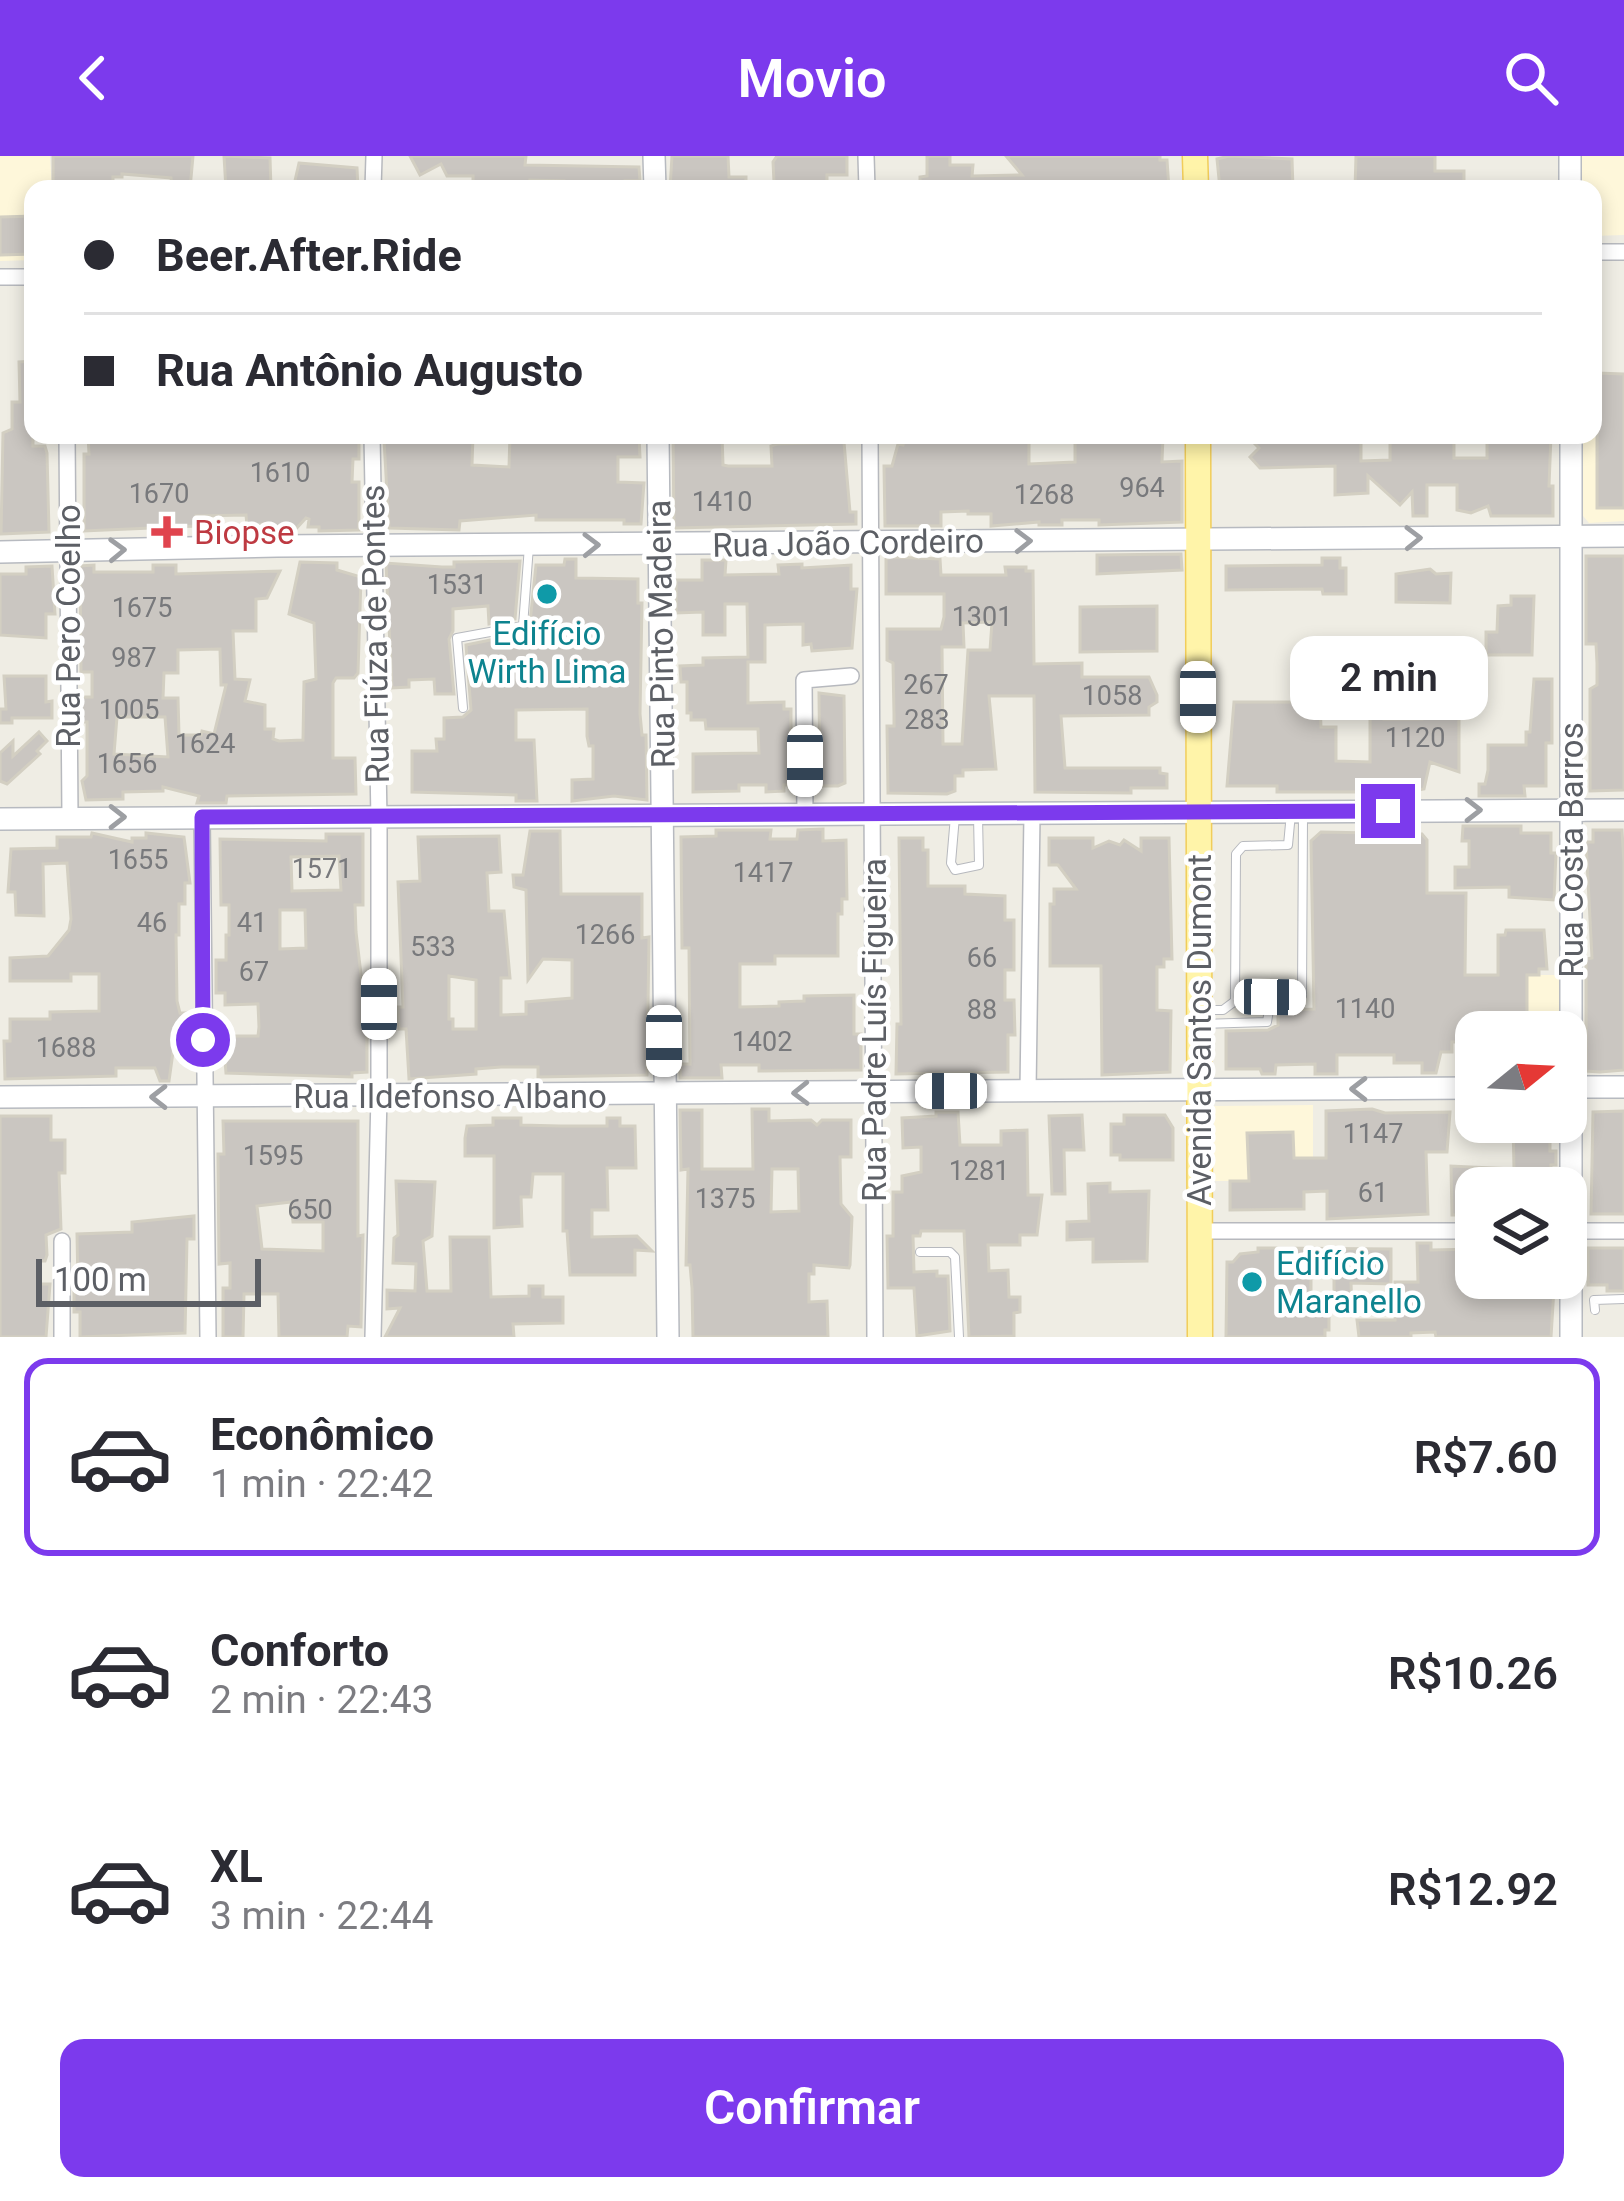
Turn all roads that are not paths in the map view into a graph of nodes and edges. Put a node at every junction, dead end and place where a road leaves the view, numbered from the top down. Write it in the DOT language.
graph roads {
  1 [pos="67,444"];
  2 [pos="372,444"];
  3 [pos="658,444"];
  4 [pos="870,444"];
  5 [pos="1198,444"];
  6 [pos="1571,444"];
  7 [pos="1571,536"];
  8 [pos="1624,536"];
  9 [pos="1198,539"];
  10 [pos="870,543"];
  11 [pos="660,544"];
  12 [pos="529,546"];
  13 [pos="371,547"];
  14 [pos="0,552"];
  15 [pos="68,552"];
  16 [pos="851,676"];
  17 [pos="463,708"];
  18 [pos="1571,810"];
  19 [pos="1624,810"];
  20 [pos="1297,811"];
  21 [pos="1198,812"];
  22 [pos="663,815"];
  23 [pos="955,815"];
  24 [pos="979,815"];
  25 [pos="1033,815"];
  26 [pos="805,816"];
  27 [pos="873,816"];
  28 [pos="70,817"];
  29 [pos="202,817"];
  30 [pos="0,819"];
  31 [pos="379,819"];
  32 [pos="1570,1011"];
  33 [pos="1200,1017"];
  34 [pos="1587,1087"];
  35 [pos="1624,1087"];
  36 [pos="1455,1088"];
  37 [pos="1200,1089"];
  38 [pos="1028,1090"];
  39 [pos="874,1092"];
  40 [pos="664,1095"];
  41 [pos="204,1096"];
  42 [pos="0,1097"];
  43 [pos="379,1097"];
  44 [pos="1200,1231"];
  45 [pos="1455,1231"];
  46 [pos="1587,1231"];
  47 [pos="1624,1231"];
  48 [pos="62,1241"];
  49 [pos="920,1252"];
  50 [pos="1570,1299"];
  51 [pos="1624,1299"];
  52 [pos="1594,1310"];
  53 [pos="62,1337"];
  54 [pos="208,1337"];
  55 [pos="373,1337"];
  56 [pos="668,1337"];
  57 [pos="875,1337"];
  58 [pos="958,1337"];
  59 [pos="1200,1337"];
  60 [pos="1571,1337"];
  1 -- 15 [label="street, Rua Pero Coelho"];
  2 -- 13 [label="street, Rua Fiúza de Pontes"];
  3 -- 11 [label="street, Rua Pinto Madeira"];
  4 -- 10 [label="street, Rua Padre Luís Figueira"];
  5 -- 9 [label="main road, Avenida Santos Dumont"];
  6 -- 7 [label="street, Rua Costa Barros"];
  7 -- 8 [label="street, Rua João Cordeiro"];
  9 -- 7 [label="street, Rua João Cordeiro, one-way"];
  7 -- 18 [label="street, Rua Costa Barros"];
  10 -- 9 [label="street, Rua João Cordeiro, one-way"];
  9 -- 21 [label="main road, Avenida Santos Dumont"];
  10 -- 11 [label="street, Rua João Cordeiro"];
  10 -- 27 [label="street, Rua Padre Luís Figueira"];
  12 -- 11 [label="street, Rua João Cordeiro, one-way"];
  11 -- 22 [label="street, Rua Pinto Madeira"];
  12 -- 13 [label="street, Rua João Cordeiro"];
  12 -- 17 [label="lane"];
  15 -- 13 [label="street, Rua João Cordeiro, one-way"];
  13 -- 31 [label="street, Rua Fiúza de Pontes"];
  14 -- 15 [label="street, Rua João Cordeiro"];
  15 -- 28 [label="street, Rua Pero Coelho"];
  16 -- 26 [label="street"];
  18 -- 19 [label="street"];
  20 -- 18 [label="street, one-way"];
  18 -- 32 [label="street, Rua Costa Barros"];
  20 -- 21 [label="street"];
  20 -- 33 [label="lane"];
  20 -- 33 [label="lane"];
  21 -- 25 [label="street"];
  21 -- 33 [label="main road, Avenida Santos Dumont"];
  22 -- 26 [label="street"];
  22 -- 31 [label="street"];
  22 -- 40 [label="street, Rua Pinto Madeira"];
  23 -- 24 [label="street"];
  23 -- 24 [label="lane"];
  23 -- 27 [label="street"];
  24 -- 25 [label="street"];
  25 -- 38 [label="street"];
  26 -- 27 [label="street"];
  27 -- 39 [label="street, Rua Padre Luís Figueira"];
  28 -- 29 [label="street, one-way"];
  28 -- 30 [label="street"];
  29 -- 31 [label="street"];
  29 -- 41 [label="street"];
  31 -- 43 [label="street, Rua Fiúza de Pontes"];
  33 -- 37 [label="main road, Avenida Santos Dumont"];
  34 -- 35 [label="street"];
  36 -- 37 [label="street, Rua Ildefonso Albano, one-way"];
  37 -- 38 [label="street, Rua Ildefonso Albano"];
  37 -- 44 [label="main road, Avenida Santos Dumont"];
  38 -- 39 [label="street, Rua Ildefonso Albano"];
  39 -- 40 [label="street, Rua Ildefonso Albano, one-way"];
  39 -- 57 [label="street, Rua Padre Luís Figueira"];
  40 -- 43 [label="street, Rua Ildefonso Albano"];
  40 -- 56 [label="street, Rua Pinto Madeira"];
  41 -- 42 [label="street, Rua Ildefonso Albano, one-way"];
  41 -- 43 [label="street, Rua Ildefonso Albano"];
  41 -- 54 [label="street"];
  43 -- 55 [label="street, Rua Fiúza de Pontes"];
  44 -- 45 [label="street"];
  44 -- 59 [label="main road, Avenida Santos Dumont"];
  46 -- 47 [label="street"];
  48 -- 53 [label="street"];
  49 -- 58 [label="lane"];
  50 -- 60 [label="street, Rua Costa Barros"];
  51 -- 52 [label="lane"];
}
